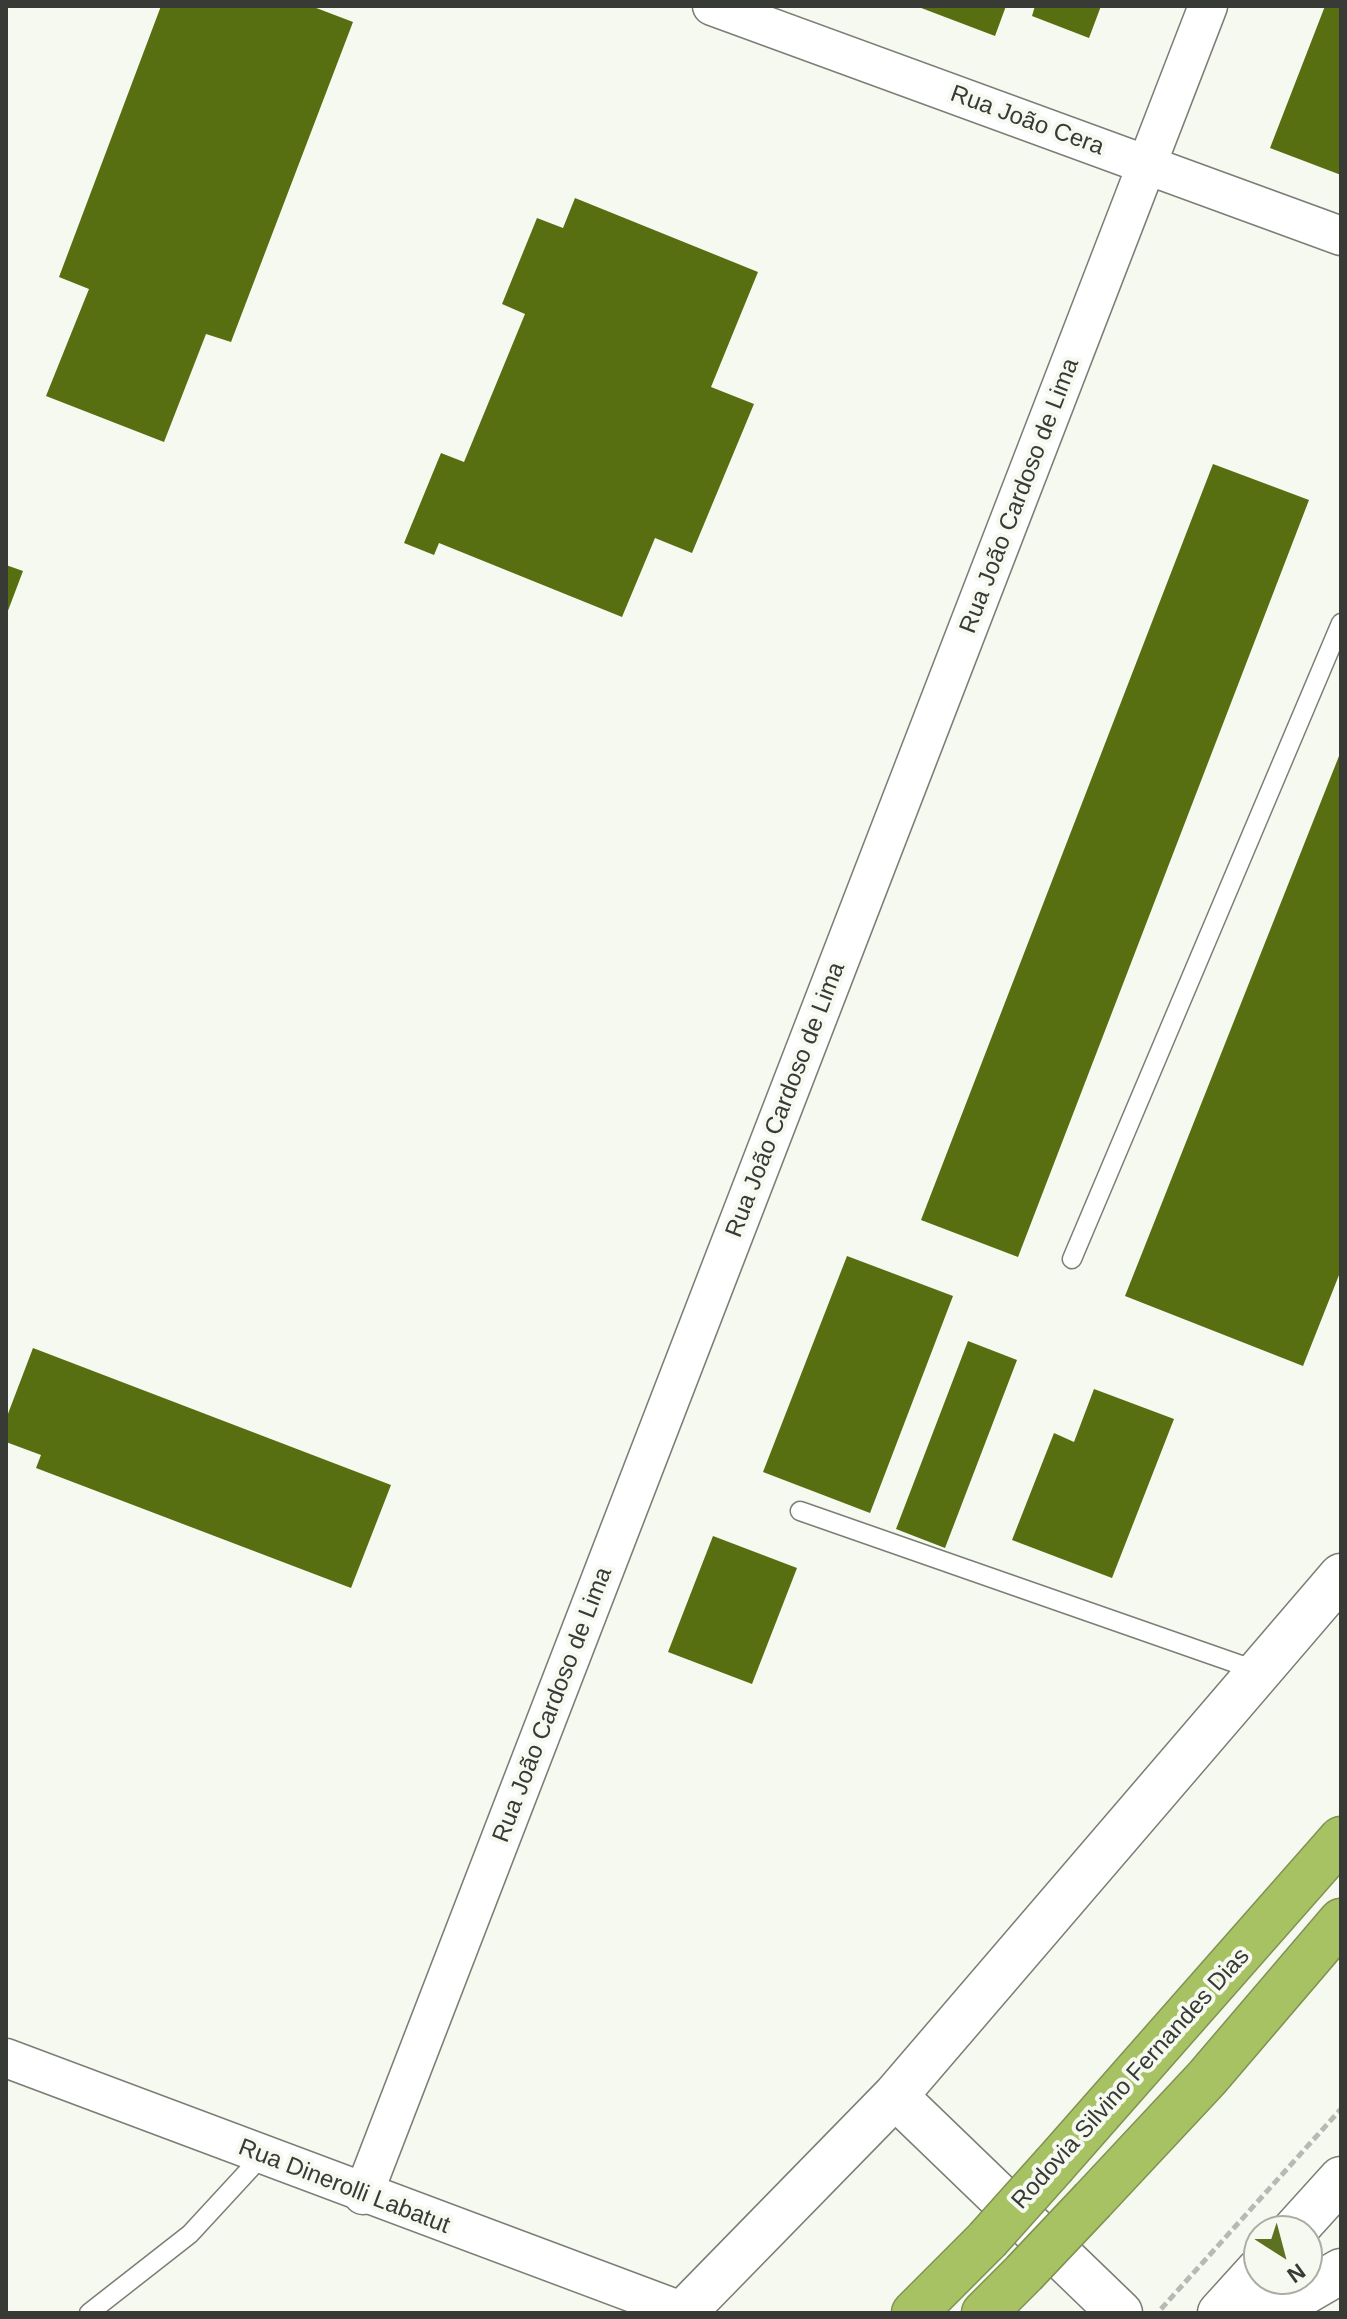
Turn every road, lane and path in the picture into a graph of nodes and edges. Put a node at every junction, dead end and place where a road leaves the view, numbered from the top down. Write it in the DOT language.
graph roads {
  1 [pos="712,6"];
  2 [pos="1208,6"];
  3 [pos="1148,165"];
  4 [pos="1341,236"];
  5 [pos="1341,623"];
  6 [pos="1072,1259"];
  7 [pos="800,1511"];
  8 [pos="1341,1576"];
  9 [pos="1261,1672"];
  10 [pos="1341,1839"];
  11 [pos="1341,1921"];
  12 [pos="6,2058"];
  13 [pos="895,2096"];
  14 [pos="1341,2109"];
  15 [pos="262,2156"];
  16 [pos="1341,2179"];
  17 [pos="363,2195"];
  18 [pos="1308,2215"];
  19 [pos="1341,2271"];
  20 [pos="1243,2288"];
  21 [pos="89,2313"];
  22 [pos="683,2313"];
  23 [pos="914,2313"];
  24 [pos="984,2313"];
  25 [pos="1120,2313"];
  26 [pos="1157,2313"];
  27 [pos="1220,2313"];
  28 [pos="1269,2313"];
  1 -- 3 [label="street, Rua João Cera"];
  2 -- 3 [label="street, Rua João Cardoso de Lima"];
  3 -- 4 [label="street, Rua João Cera"];
  3 -- 17 [label="street, Rua João Cardoso de Lima"];
  5 -- 6 [label="lane"];
  7 -- 9 [label="lane"];
  8 -- 9 [label="street"];
  9 -- 13 [label="street"];
  10 -- 23 [label="highway, Rodovia Silvino Fernandes Dias, bridge"];
  11 -- 24 [label="highway, bridge"];
  12 -- 15 [label="street, Rua Dinerolli Labatut"];
  13 -- 22 [label="street"];
  13 -- 25 [label="street"];
  14 -- 26 [label="path"];
  15 -- 17 [label="street, Rua Dinerolli Labatut"];
  15 -- 21 [label="lane"];
  16 -- 18 [label="street"];
  17 -- 22 [label="street, Rua Dinerolli Labatut"];
  19 -- 28 [label="street"];
  20 -- 27 [label="street"];
}
